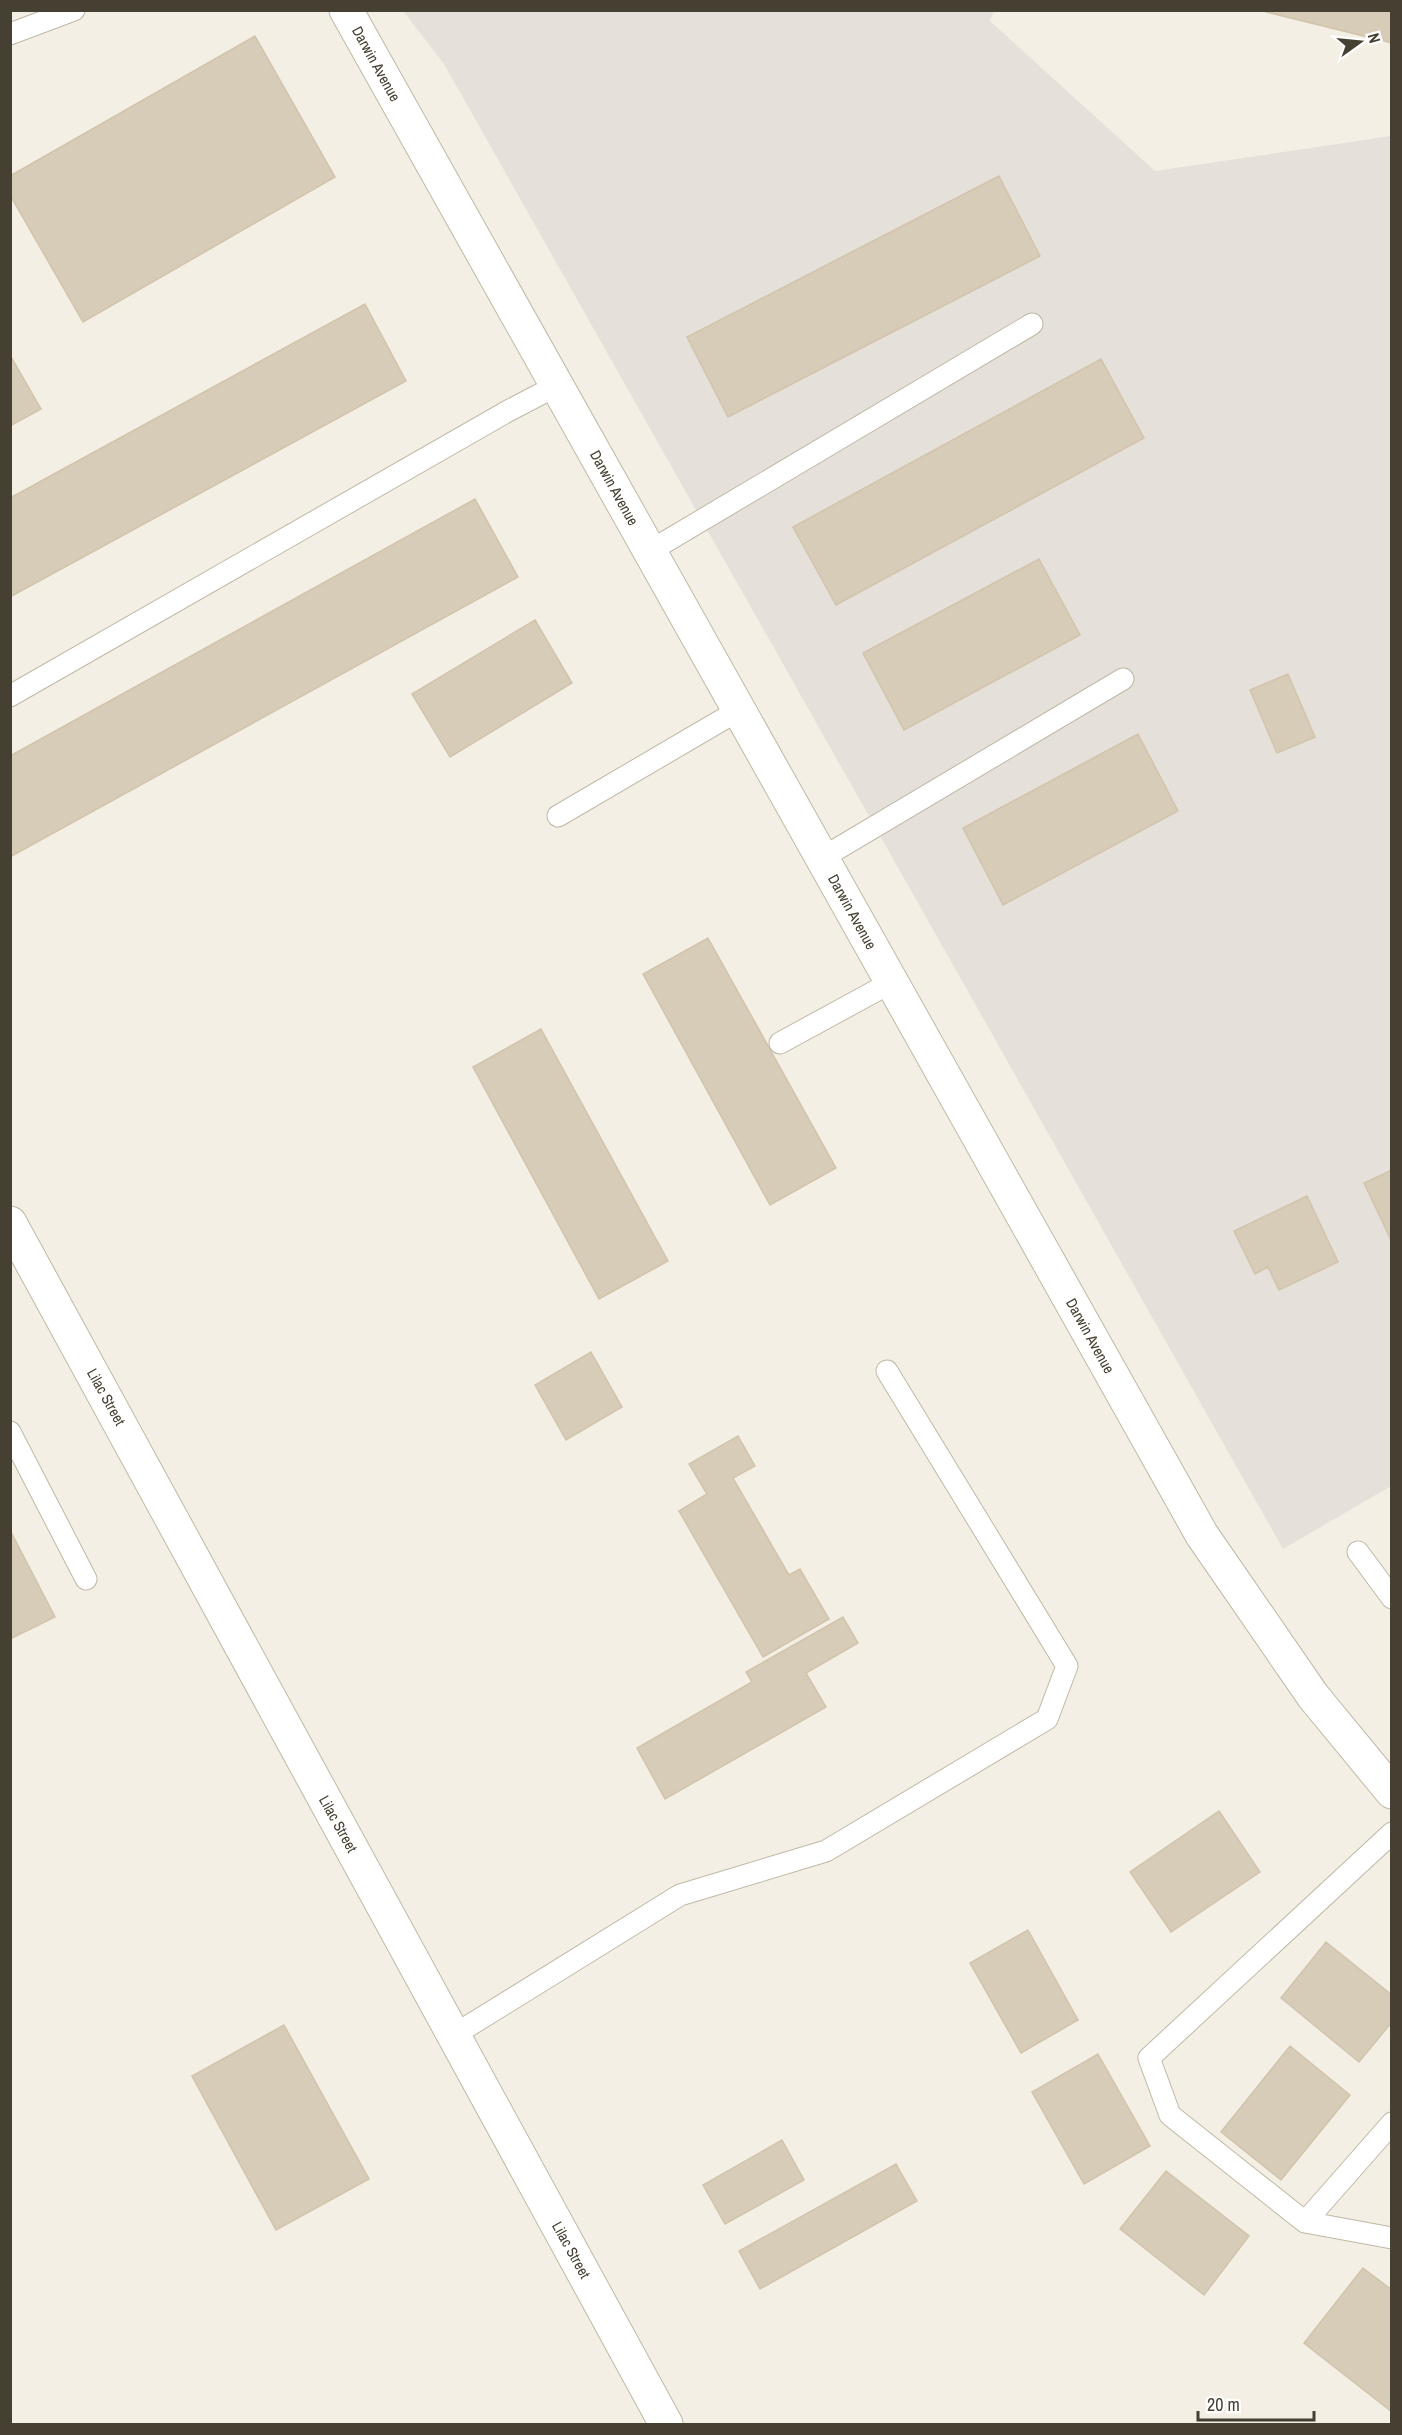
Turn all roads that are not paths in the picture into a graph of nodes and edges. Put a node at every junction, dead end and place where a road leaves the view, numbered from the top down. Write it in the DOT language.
graph roads {
  1 [pos="74,10"];
  2 [pos="346,10"];
  3 [pos="10,34"];
  4 [pos="1032,324"];
  5 [pos="556,386"];
  6 [pos="650,551"];
  7 [pos="1123,679"];
  8 [pos="10,696"];
  9 [pos="739,710"];
  10 [pos="558,816"];
  11 [pos="822,858"];
  12 [pos="891,982"];
  13 [pos="780,1043"];
  14 [pos="11,1226"];
  15 [pos="886,1371"];
  16 [pos="10,1432"];
  17 [pos="1358,1552"];
  18 [pos="86,1579"];
  19 [pos="1392,1598"];
  20 [pos="1392,1792"];
  21 [pos="1392,1833"];
  22 [pos="454,2035"];
  23 [pos="1392,2123"];
  24 [pos="1305,2222"];
  25 [pos="1392,2238"];
  26 [pos="666,2424"];
  1 -- 3 [label="lane"];
  2 -- 5 [label="street, Darwin Avenue"];
  4 -- 6 [label="lane"];
  5 -- 6 [label="street, Darwin Avenue"];
  5 -- 8 [label="lane"];
  6 -- 9 [label="street, Darwin Avenue"];
  7 -- 11 [label="lane"];
  9 -- 10 [label="lane"];
  9 -- 11 [label="street, Darwin Avenue"];
  11 -- 12 [label="street, Darwin Avenue"];
  12 -- 13 [label="lane"];
  12 -- 20 [label="street, Darwin Avenue"];
  14 -- 22 [label="street, Lilac Street"];
  15 -- 22 [label="lane"];
  16 -- 18 [label="lane"];
  17 -- 19 [label="lane"];
  21 -- 24 [label="lane"];
  22 -- 26 [label="street, Lilac Street"];
  23 -- 24 [label="lane"];
  24 -- 25 [label="lane"];
}
